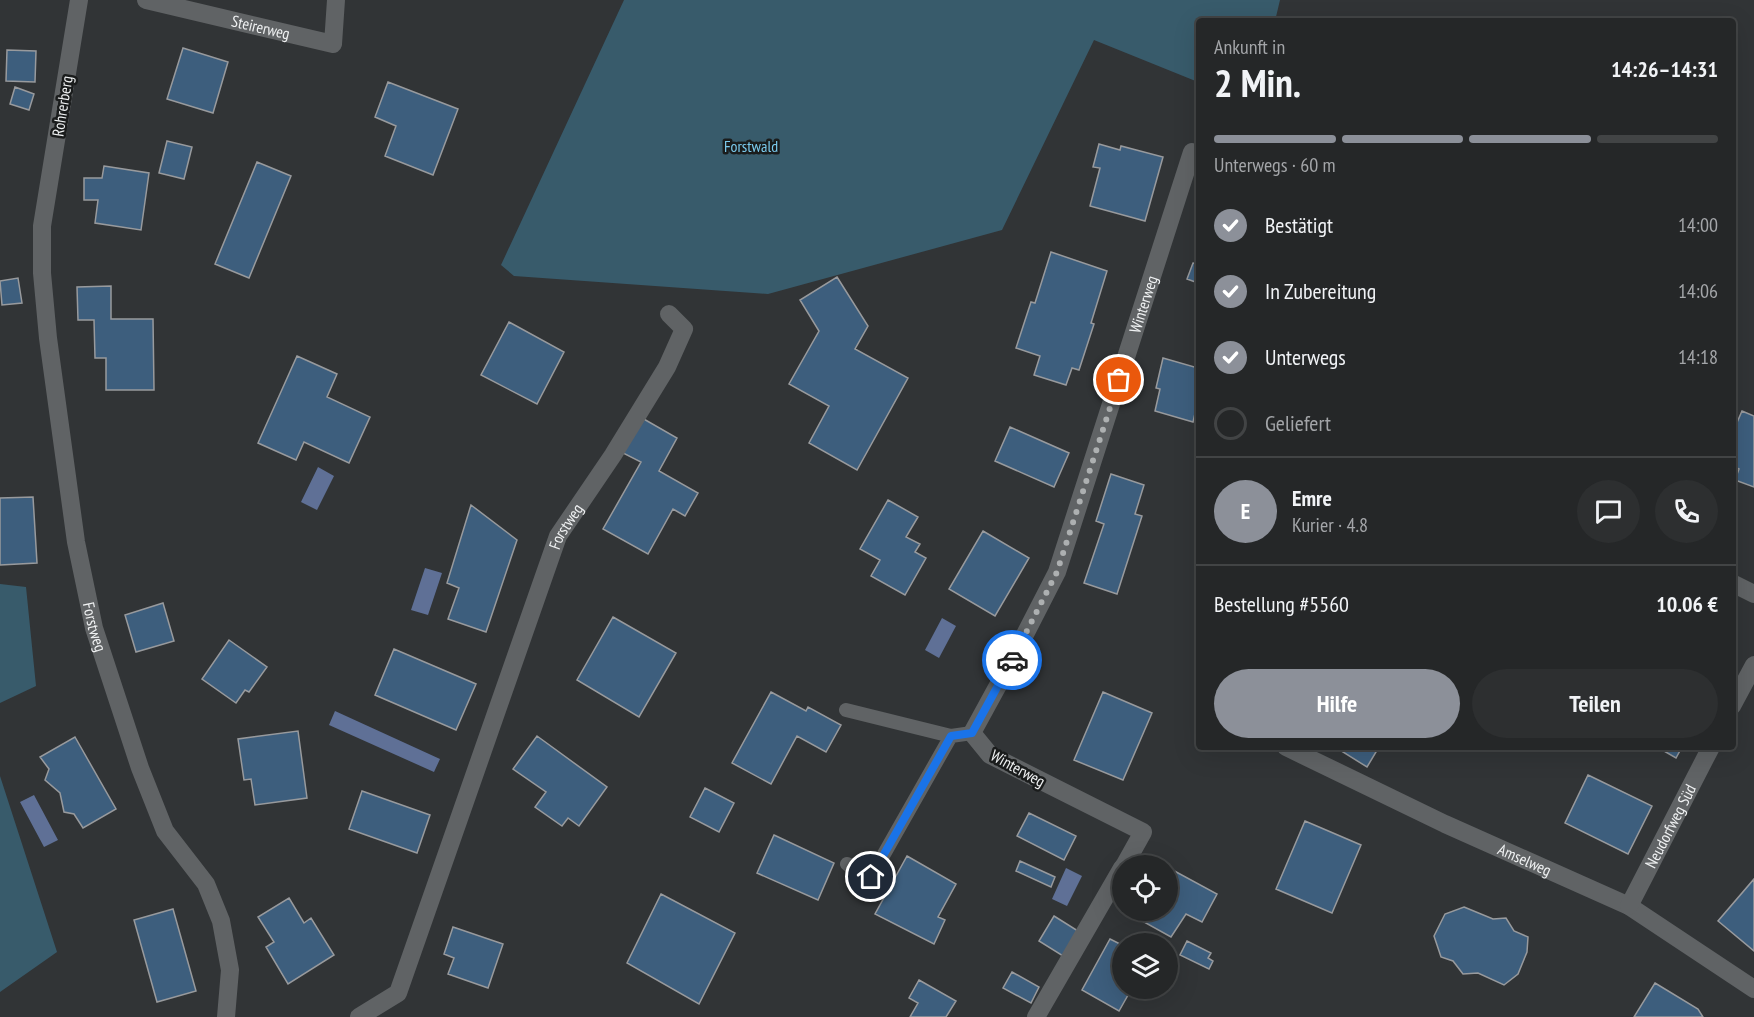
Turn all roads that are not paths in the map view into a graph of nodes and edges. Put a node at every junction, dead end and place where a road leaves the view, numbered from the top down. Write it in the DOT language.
graph roads {
  1 [pos="79,0"];
  2 [pos="146,0"];
  3 [pos="336,0"];
  4 [pos="1192,152"];
  5 [pos="44,212"];
  6 [pos="669,314"];
  7 [pos="1736,585"];
  8 [pos="1754,594"];
  9 [pos="1754,665"];
  10 [pos="1736,699"];
  11 [pos="846,710"];
  12 [pos="972,733"];
  13 [pos="951,736"];
  14 [pos="1292,750"];
  15 [pos="1709,750"];
  16 [pos="1130,855"];
  17 [pos="847,864"];
  18 [pos="1112,886"];
  19 [pos="1629,906"];
  20 [pos="1754,989"];
  21 [pos="226,1017"];
  22 [pos="358,1017"];
  23 [pos="1036,1017"];
  1 -- 5 [label="street, Rohrerberg"];
  2 -- 3 [label="street, Steirerweg"];
  4 -- 12 [label="street, Winterweg"];
  5 -- 21 [label="street, Forstweg"];
  6 -- 22 [label="street, Forstweg"];
  7 -- 8 [label="street"];
  9 -- 10 [label="street"];
  11 -- 13 [label="lane"];
  12 -- 13 [label="lane"];
  12 -- 16 [label="street, Winterweg"];
  13 -- 17 [label="lane"];
  14 -- 19 [label="street, Amselweg"];
  15 -- 19 [label="street, Neudorfweg Süd"];
  18 -- 23 [label="street, Winterweg"];
  19 -- 20 [label="street, Amselweg"];
}
